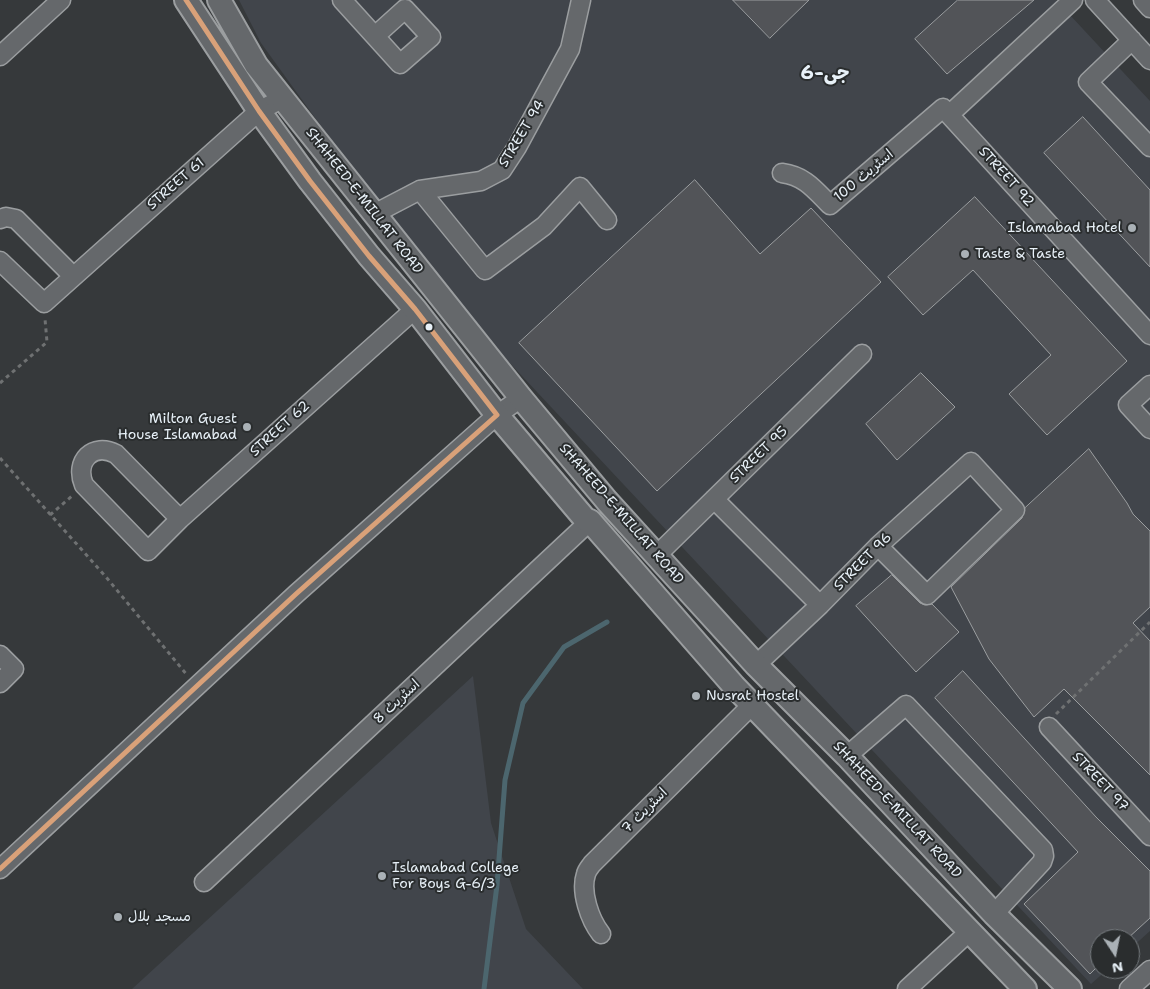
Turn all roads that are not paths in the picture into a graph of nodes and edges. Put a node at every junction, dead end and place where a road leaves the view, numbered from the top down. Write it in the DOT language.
graph roads {
  1 [pos="61,0"];
  2 [pos="186,0"];
  3 [pos="219,0"];
  4 [pos="342,0"];
  5 [pos="581,0"];
  6 [pos="1073,0"];
  7 [pos="1095,0"];
  8 [pos="1142,0"];
  9 [pos="1150,8"];
  10 [pos="375,36"];
  11 [pos="1132,40"];
  12 [pos="0,56"];
  13 [pos="1150,60"];
  14 [pos="283,98"];
  15 [pos="259,111"];
  16 [pos="947,111"];
  17 [pos="1150,147"];
  18 [pos="782,173"];
  19 [pos="420,190"];
  20 [pos="374,214"];
  21 [pos="0,219"];
  22 [pos="607,220"];
  23 [pos="0,261"];
  24 [pos="73,276"];
  25 [pos="415,310"];
  26 [pos="1150,335"];
  27 [pos="862,354"];
  28 [pos="1150,385"];
  29 [pos="521,398"];
  30 [pos="497,415"];
  31 [pos="1150,429"];
  32 [pos="714,499"];
  33 [pos="180,519"];
  34 [pos="590,521"];
  35 [pos="878,546"];
  36 [pos="656,556"];
  37 [pos="820,605"];
  38 [pos="0,655"];
  39 [pos="756,665"];
  40 [pos="0,683"];
  41 [pos="734,686"];
  42 [pos="752,705"];
  43 [pos="1049,727"];
  44 [pos="847,756"];
  45 [pos="1150,836"];
  46 [pos="0,869"];
  47 [pos="204,882"];
  48 [pos="994,914"];
  49 [pos="970,932"];
  50 [pos="601,934"];
  51 [pos="1150,970"];
  52 [pos="907,989"];
  53 [pos="1025,989"];
  54 [pos="1070,989"];
  55 [pos="1129,989"];
  1 -- 12 [label="street"];
  2 -- 15 [label="main road, SHAHEED-E-MILLAT ROAD"];
  3 -- 14 [label="main road, SHAHEED-E-MILLAT ROAD"];
  4 -- 10 [label="street"];
  5 -- 19 [label="street, STREET 94"];
  6 -- 16 [label="street, اسٹریٹ 100"];
  7 -- 11 [label="street"];
  8 -- 9 [label="street"];
  11 -- 13 [label="street"];
  11 -- 17 [label="street"];
  14 -- 15 [label="street, STREET 61"];
  14 -- 20 [label="main road, SHAHEED-E-MILLAT ROAD"];
  15 -- 24 [label="street, STREET 61"];
  15 -- 25 [label="main road, SHAHEED-E-MILLAT ROAD"];
  16 -- 18 [label="street, اسٹریٹ 100"];
  16 -- 26 [label="street, STREET 92"];
  19 -- 20 [label="street, STREET 94"];
  19 -- 22 [label="street"];
  20 -- 29 [label="main road, SHAHEED-E-MILLAT ROAD"];
  21 -- 24 [label="street"];
  23 -- 24 [label="street, STREET 61"];
  25 -- 30 [label="main road, SHAHEED-E-MILLAT ROAD"];
  25 -- 33 [label="street, STREET 62"];
  27 -- 32 [label="street, STREET 95"];
  28 -- 31 [label="street"];
  29 -- 30 [label="street"];
  29 -- 36 [label="main road, SHAHEED-E-MILLAT ROAD"];
  30 -- 34 [label="main road, SHAHEED-E-MILLAT ROAD"];
  30 -- 46 [label="street"];
  32 -- 36 [label="street, STREET 95"];
  32 -- 37 [label="street"];
  33 -- 33 [label="street, STREET 62"];
  34 -- 41 [label="main road, SHAHEED-E-MILLAT ROAD"];
  34 -- 47 [label="street, اسٹریٹ 8"];
  35 -- 35 [label="street, STREET 96"];
  35 -- 37 [label="street, STREET 96"];
  36 -- 39 [label="main road, SHAHEED-E-MILLAT ROAD"];
  37 -- 39 [label="street, STREET 96"];
  38 -- 40 [label="street"];
  39 -- 41 [label="main road"];
  39 -- 44 [label="main road, SHAHEED-E-MILLAT ROAD"];
  41 -- 42 [label="main road, SHAHEED-E-MILLAT ROAD"];
  42 -- 49 [label="main road, SHAHEED-E-MILLAT ROAD"];
  42 -- 50 [label="street, اسٹریٹ 7"];
  43 -- 45 [label="street, STREET 97"];
  44 -- 48 [label="main road, SHAHEED-E-MILLAT ROAD"];
  44 -- 48 [label="street"];
  48 -- 54 [label="main road, SHAHEED-E-MILLAT ROAD"];
  49 -- 52 [label="street"];
  49 -- 53 [label="main road, SHAHEED-E-MILLAT ROAD"];
  51 -- 55 [label="street"];
}
